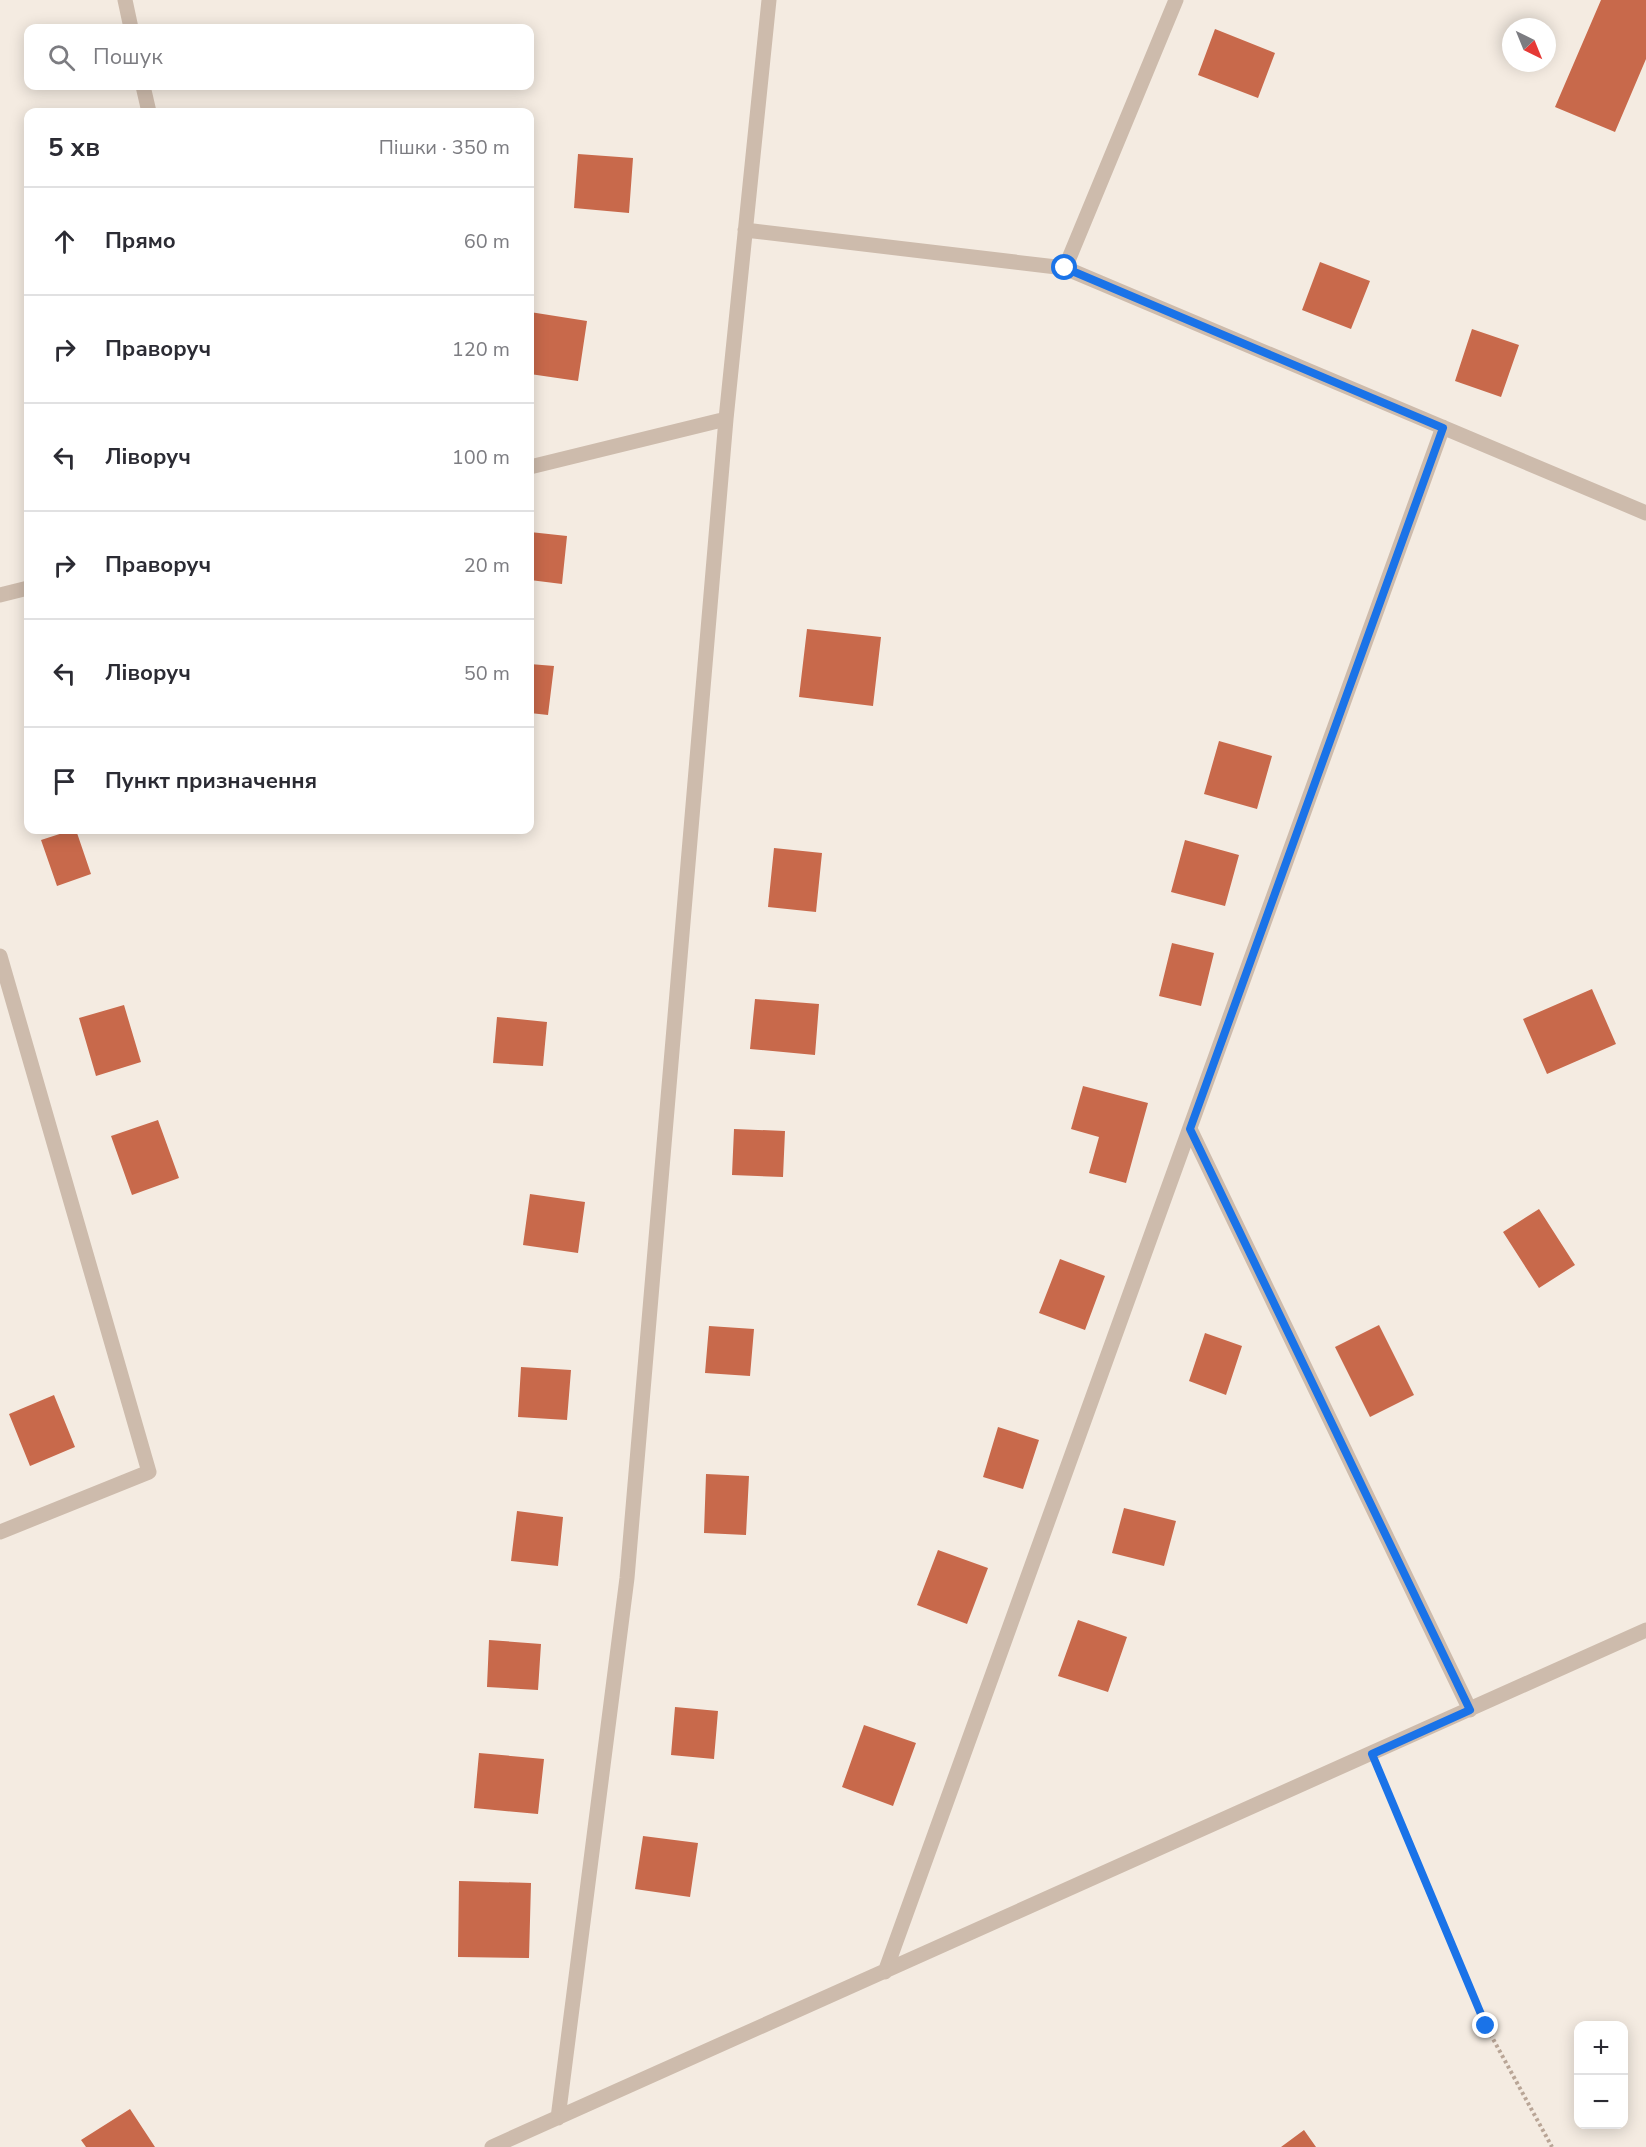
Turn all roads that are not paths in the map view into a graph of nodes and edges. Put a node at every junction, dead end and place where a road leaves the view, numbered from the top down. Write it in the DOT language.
graph roads {
  1 [pos="125,0"];
  2 [pos="769,0"];
  3 [pos="1176,0"];
  4 [pos="130,24"];
  5 [pos="144,90"];
  6 [pos="148,108"];
  7 [pos="745,230"];
  8 [pos="1065,268"];
  9 [pos="726,419"];
  10 [pos="1443,428"];
  11 [pos="534,466"];
  12 [pos="1646,513"];
  13 [pos="24,589"];
  14 [pos="0,595"];
  15 [pos="0,956"];
  16 [pos="1190,1129"];
  17 [pos="0,1532"];
  18 [pos="1646,1630"];
  19 [pos="1470,1710"];
  20 [pos="885,1972"];
  21 [pos="558,2118"];
  22 [pos="492,2147"];
  1 -- 4 [label="street"];
  2 -- 7 [label="street"];
  3 -- 8 [label="street"];
  5 -- 6 [label="street"];
  7 -- 8 [label="street"];
  7 -- 9 [label="street"];
  8 -- 10 [label="street"];
  9 -- 11 [label="street"];
  9 -- 21 [label="street"];
  10 -- 12 [label="street"];
  10 -- 16 [label="street"];
  13 -- 14 [label="street"];
  15 -- 17 [label="street"];
  16 -- 19 [label="street"];
  16 -- 20 [label="street"];
  18 -- 19 [label="street"];
  19 -- 20 [label="street"];
  20 -- 21 [label="street"];
  21 -- 22 [label="street"];
}
